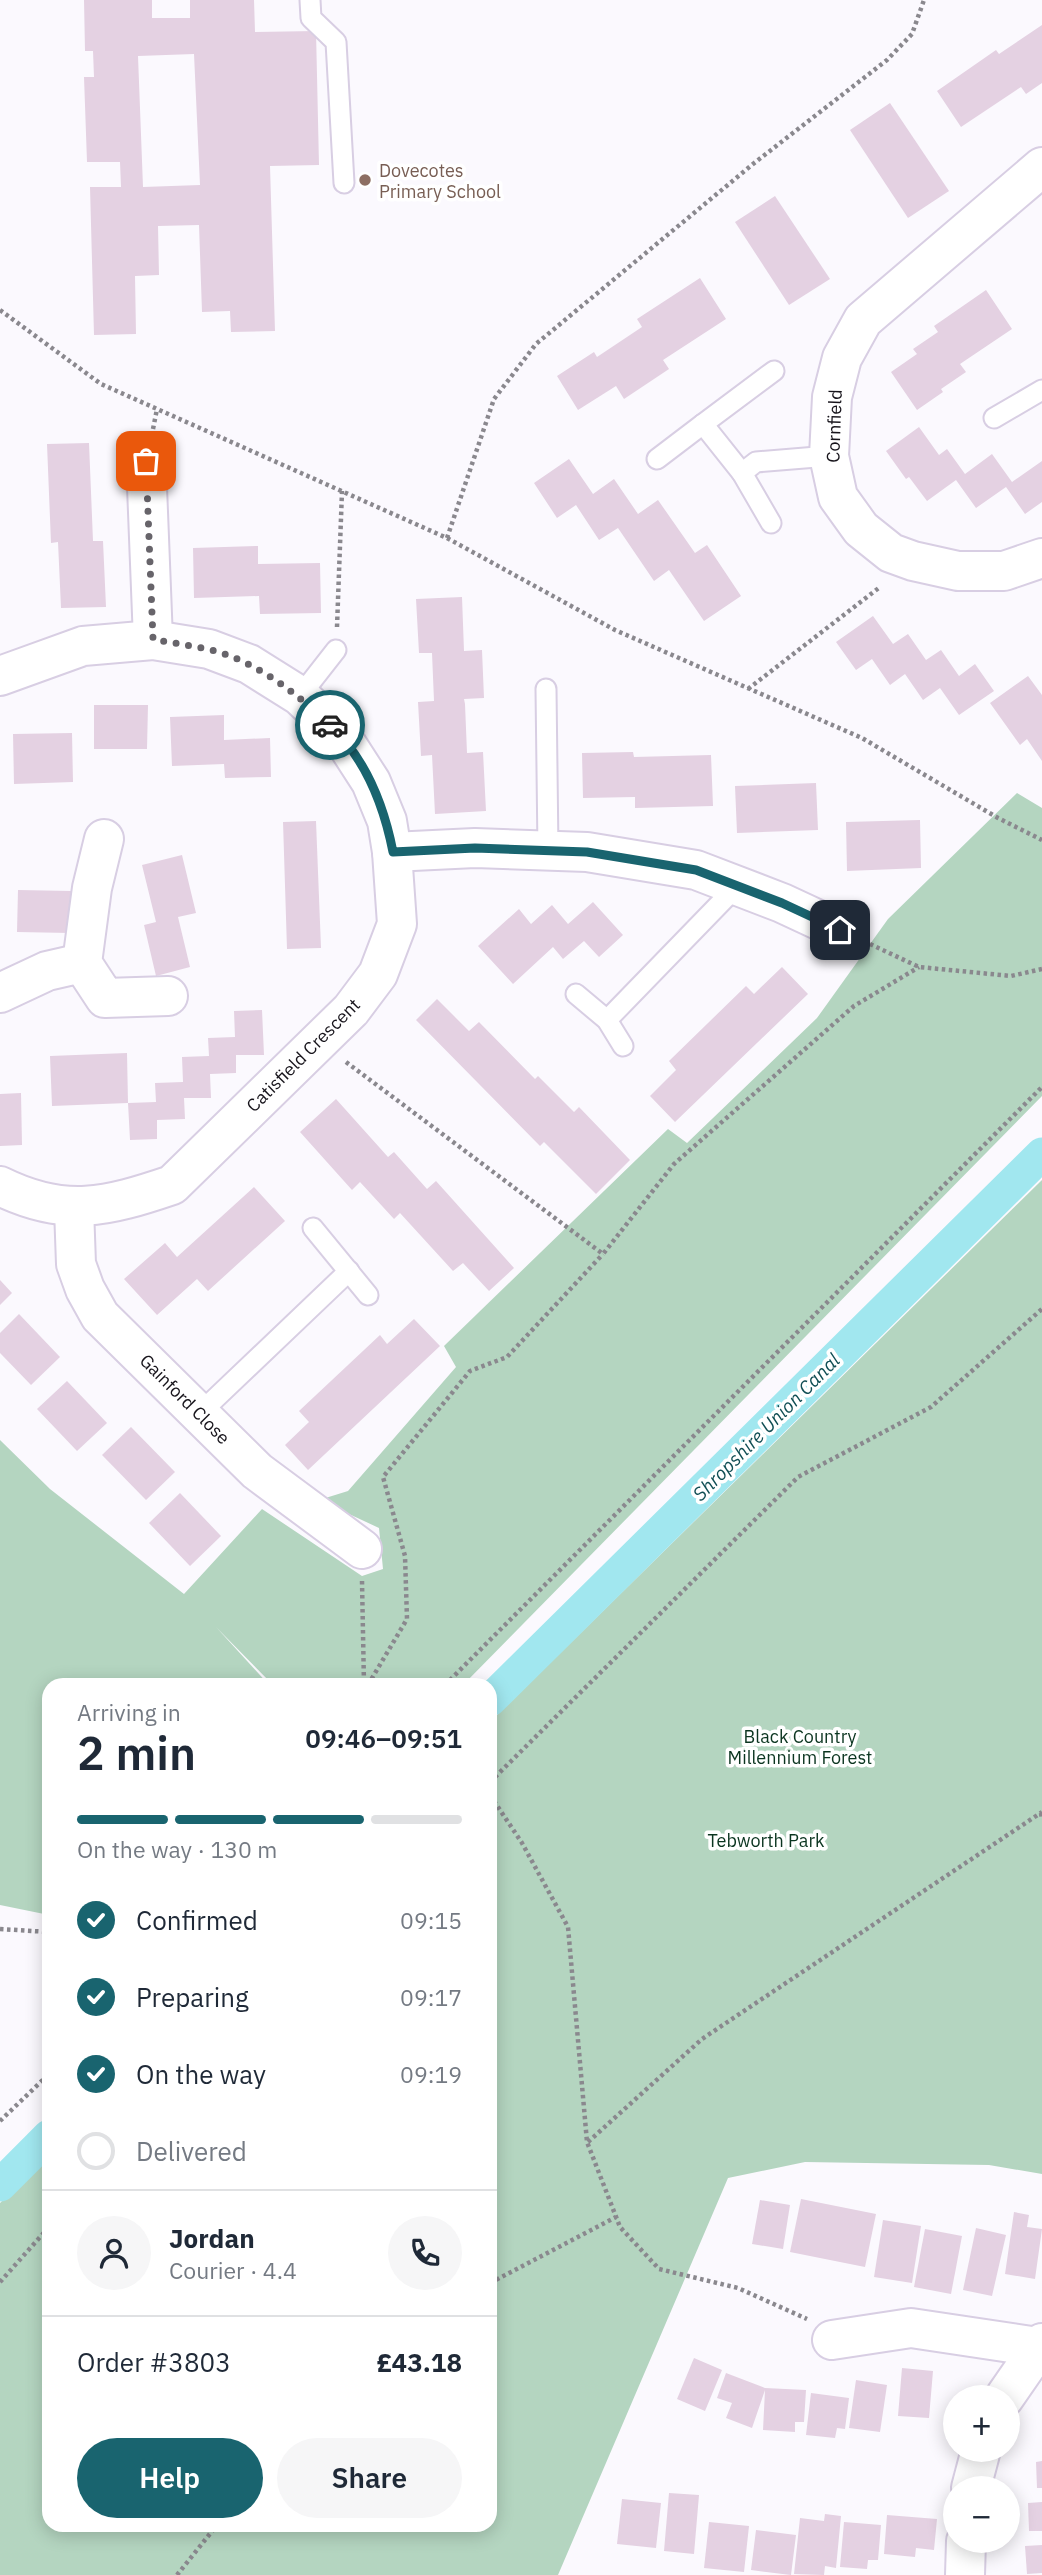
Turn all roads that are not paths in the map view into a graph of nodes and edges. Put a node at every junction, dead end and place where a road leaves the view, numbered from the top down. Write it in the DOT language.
graph roads {
  1 [pos="310,0"];
  2 [pos="1042,166"];
  3 [pos="345,183"];
  4 [pos="774,371"];
  5 [pos="1042,390"];
  6 [pos="994,418"];
  7 [pos="704,424"];
  8 [pos="829,456"];
  9 [pos="657,459"];
  10 [pos="146,461"];
  11 [pos="742,473"];
  12 [pos="771,523"];
  13 [pos="1040,563"];
  14 [pos="153,639"];
  15 [pos="336,650"];
  16 [pos="0,676"];
  17 [pos="546,689"];
  18 [pos="300,696"];
  19 [pos="104,839"];
  20 [pos="548,850"];
  21 [pos="393,852"];
  22 [pos="737,886"];
  23 [pos="840,930"];
  24 [pos="82,962"];
  25 [pos="0,993"];
  26 [pos="576,994"];
  27 [pos="168,996"];
  28 [pos="607,1020"];
  29 [pos="623,1046"];
  30 [pos="0,1186"];
  31 [pos="74,1208"];
  32 [pos="313,1228"];
  33 [pos="349,1271"];
  34 [pos="368,1295"];
  35 [pos="200,1413"];
  36 [pos="362,1549"];
  37 [pos="832,2340"];
  38 [pos="1040,2345"];
  39 [pos="1013,2385"];
  40 [pos="966,2553"];
  41 [pos="965,2575"];
  1 -- 3 [label="lane"];
  2 -- 8 [label="street, Cornfield"];
  4 -- 7 [label="lane"];
  5 -- 6 [label="lane"];
  7 -- 9 [label="lane"];
  7 -- 11 [label="lane"];
  8 -- 11 [label="lane"];
  8 -- 13 [label="street, Cornfield"];
  10 -- 14 [label="street"];
  11 -- 12 [label="lane"];
  14 -- 16 [label="street, Catisfield Crescent"];
  14 -- 18 [label="street, Catisfield Crescent"];
  15 -- 18 [label="lane"];
  17 -- 20 [label="lane"];
  18 -- 21 [label="street, Catisfield Crescent"];
  19 -- 24 [label="street"];
  20 -- 21 [label="street"];
  20 -- 22 [label="street"];
  21 -- 31 [label="street, Catisfield Crescent"];
  22 -- 23 [label="street"];
  22 -- 28 [label="lane"];
  24 -- 25 [label="street"];
  24 -- 27 [label="street"];
  26 -- 28 [label="lane"];
  28 -- 29 [label="lane"];
  30 -- 31 [label="street, Catisfield Crescent"];
  31 -- 35 [label="street, Gainford Close"];
  32 -- 33 [label="lane"];
  33 -- 34 [label="lane"];
  33 -- 35 [label="lane"];
  35 -- 36 [label="street, Gainford Close"];
  37 -- 38 [label="street"];
  38 -- 39 [label="street"];
  40 -- 41 [label="street"];
}
